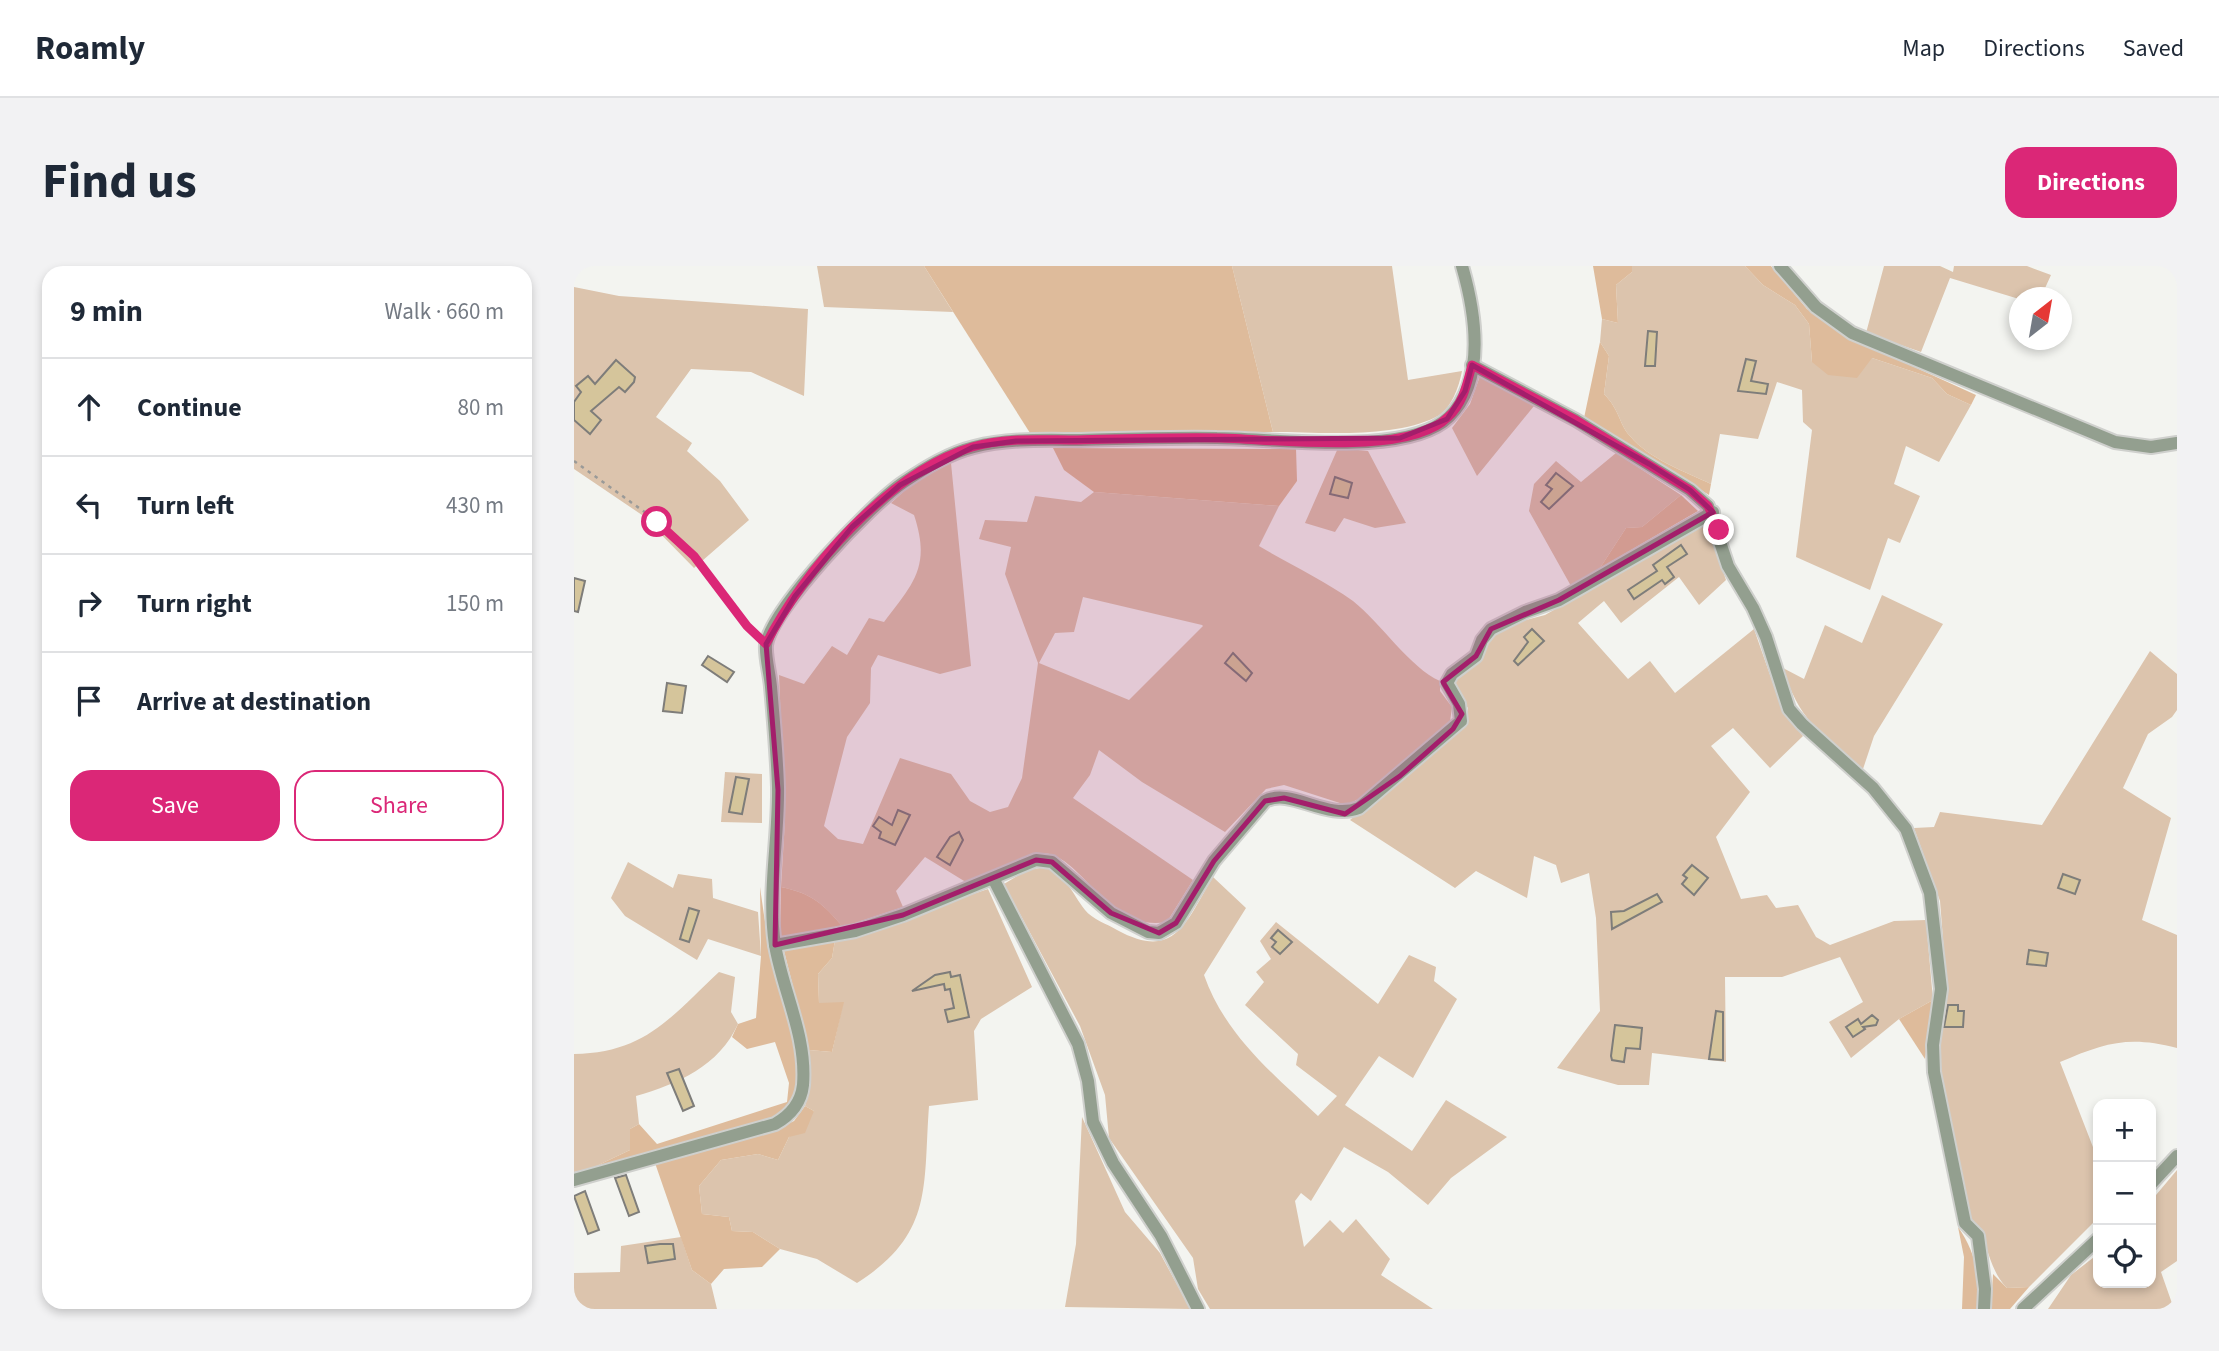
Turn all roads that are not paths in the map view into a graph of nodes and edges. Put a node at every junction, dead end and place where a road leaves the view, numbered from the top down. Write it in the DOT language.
graph roads {
  1 [pos="1462,266"];
  2 [pos="1780,266"];
  3 [pos="1472,365"];
  4 [pos="2177,443"];
  5 [pos="1713,512"];
  6 [pos="994,880"];
  7 [pos="775,945"];
  8 [pos="2177,1156"];
  9 [pos="2156,1179"];
  10 [pos="574,1180"];
  11 [pos="2093,1244"];
  12 [pos="1198,1309"];
  13 [pos="1984,1309"];
  14 [pos="2023,1309"];
  1 -- 3 [label="street"];
  2 -- 4 [label="street"];
  3 -- 5 [label="street"];
  3 -- 7 [label="street"];
  5 -- 6 [label="street"];
  5 -- 13 [label="street"];
  6 -- 7 [label="street"];
  6 -- 12 [label="street"];
  7 -- 10 [label="street"];
  8 -- 9 [label="street"];
  11 -- 14 [label="street"];
}
